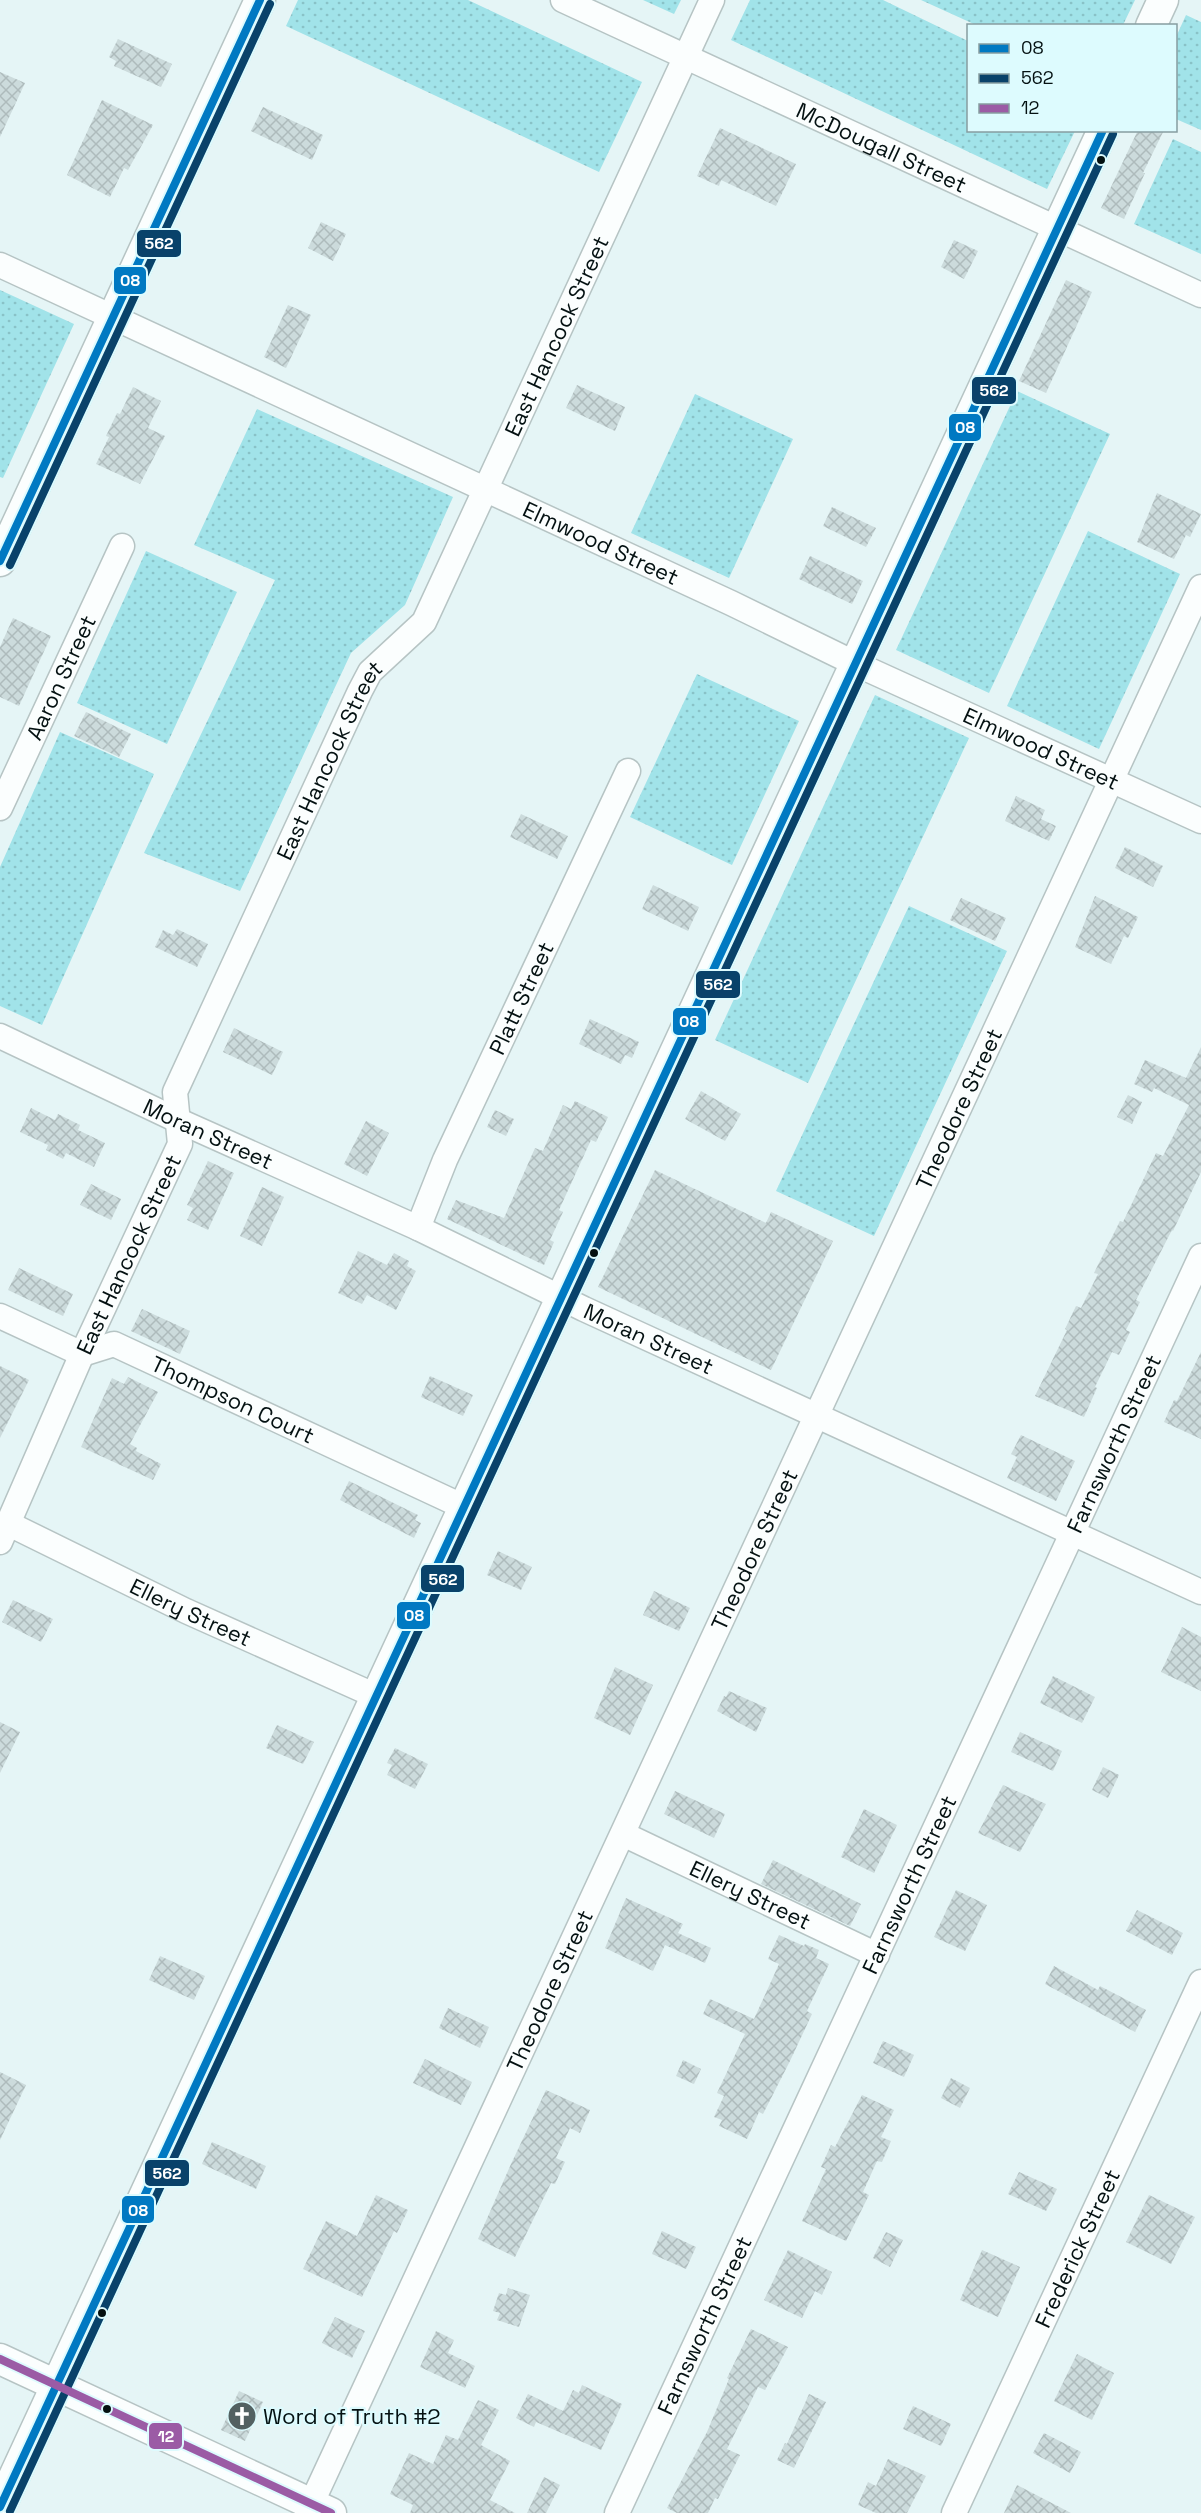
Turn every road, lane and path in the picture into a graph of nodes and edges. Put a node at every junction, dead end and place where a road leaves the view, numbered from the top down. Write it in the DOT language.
graph roads {
  1 [pos="260,0"];
  2 [pos="563,0"];
  3 [pos="712,0"];
  4 [pos="1163,0"];
  5 [pos="1152,24"];
  6 [pos="686,57"];
  7 [pos="1102,132"];
  8 [pos="1057,228"];
  9 [pos="0,265"];
  10 [pos="1201,295"];
  11 [pos="113,317"];
  12 [pos="484,489"];
  13 [pos="122,546"];
  14 [pos="0,561"];
  15 [pos="1201,587"];
  16 [pos="856,664"];
  17 [pos="628,771"];
  18 [pos="1112,780"];
  19 [pos="0,808"];
  20 [pos="1201,821"];
  21 [pos="0,1036"];
  22 [pos="177,1120"];
  23 [pos="418,1228"];
  24 [pos="1201,1256"];
  25 [pos="561,1299"];
  26 [pos="0,1316"];
  27 [pos="82,1354"];
  28 [pos="818,1417"];
  29 [pos="464,1507"];
  30 [pos="4,1533"];
  31 [pos="1072,1534"];
  32 [pos="1201,1592"];
  33 [pos="376,1696"];
  34 [pos="623,1834"];
  35 [pos="877,1955"];
  36 [pos="1201,1982"];
  37 [pos="0,2359"];
  38 [pos="57,2385"];
  39 [pos="0,2507"];
  40 [pos="316,2510"];
  41 [pos="617,2513"];
  42 [pos="954,2513"];
  1 -- 11 [label="main road"];
  2 -- 6 [label="street, McDougall Street"];
  3 -- 6 [label="street, East Hancock Street"];
  4 -- 5 [label="main road"];
  6 -- 8 [label="street, McDougall Street"];
  6 -- 12 [label="street, East Hancock Street"];
  7 -- 8 [label="main road"];
  8 -- 10 [label="street, McDougall Street"];
  8 -- 16 [label="main road"];
  9 -- 11 [label="street, Elmwood Street"];
  11 -- 12 [label="street, Elmwood Street"];
  11 -- 14 [label="main road"];
  12 -- 16 [label="street, Elmwood Street"];
  12 -- 22 [label="street, East Hancock Street"];
  13 -- 19 [label="street, Aaron Street"];
  15 -- 18 [label="street, Theodore Street"];
  16 -- 18 [label="street, Elmwood Street"];
  16 -- 25 [label="main road"];
  17 -- 23 [label="street, Platt Street"];
  18 -- 20 [label="street, Elmwood Street"];
  18 -- 28 [label="street, Theodore Street"];
  21 -- 22 [label="street, Moran Street"];
  22 -- 23 [label="street, Moran Street"];
  22 -- 27 [label="street, East Hancock Street"];
  23 -- 25 [label="street, Moran Street"];
  24 -- 31 [label="street, Farnsworth Street"];
  25 -- 28 [label="street, Moran Street"];
  25 -- 29 [label="main road"];
  26 -- 27 [label="street"];
  27 -- 29 [label="street, Thompson Court"];
  27 -- 30 [label="street, East Hancock Street"];
  28 -- 31 [label="street, Moran Street"];
  28 -- 34 [label="street, Theodore Street"];
  29 -- 33 [label="main road"];
  30 -- 33 [label="street, Ellery Street"];
  31 -- 32 [label="street, Moran Street"];
  31 -- 35 [label="street, Farnsworth Street"];
  33 -- 38 [label="main road"];
  34 -- 35 [label="street, Ellery Street"];
  34 -- 40 [label="street, Theodore Street"];
  35 -- 41 [label="street, Farnsworth Street"];
  36 -- 42 [label="street, Frederick Street"];
  37 -- 38 [label="main road"];
  38 -- 39 [label="main road"];
  38 -- 40 [label="main road"];
}
